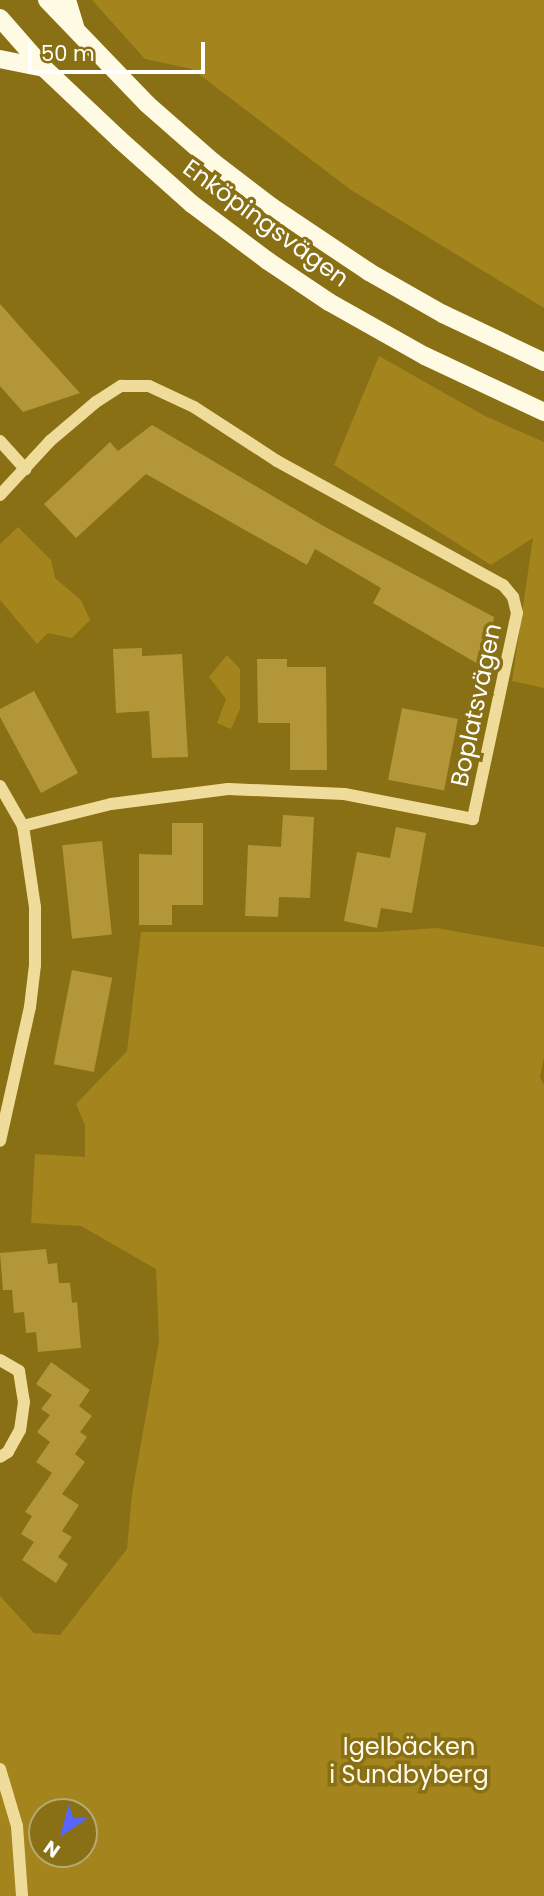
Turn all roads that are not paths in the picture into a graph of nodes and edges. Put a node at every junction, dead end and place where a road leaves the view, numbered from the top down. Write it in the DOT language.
graph roads {
  1 [pos="47,0"];
  2 [pos="67,0"];
  3 [pos="0,18"];
  4 [pos="77,34"];
  5 [pos="0,60"];
  6 [pos="44,68"];
  7 [pos="544,362"];
  8 [pos="544,412"];
  9 [pos="0,441"];
  10 [pos="25,469"];
  11 [pos="0,495"];
  12 [pos="0,786"];
  13 [pos="23,827"];
  14 [pos="0,1141"];
  15 [pos="0,1360"];
  16 [pos="0,1457"];
  17 [pos="0,1769"];
  18 [pos="22,1896"];
  1 -- 4 [label="main road, Enköpingsvägen"];
  2 -- 4 [label="main road"];
  3 -- 6 [label="main road, Enköpingsvägen"];
  4 -- 7 [label="main road, Enköpingsvägen"];
  5 -- 6 [label="main road"];
  6 -- 8 [label="main road, Enköpingsvägen"];
  9 -- 10 [label="street"];
  10 -- 11 [label="street"];
  10 -- 13 [label="street, Boplatsvägen"];
  12 -- 13 [label="street"];
  13 -- 14 [label="street"];
  15 -- 16 [label="street"];
  17 -- 18 [label="street"];
}
